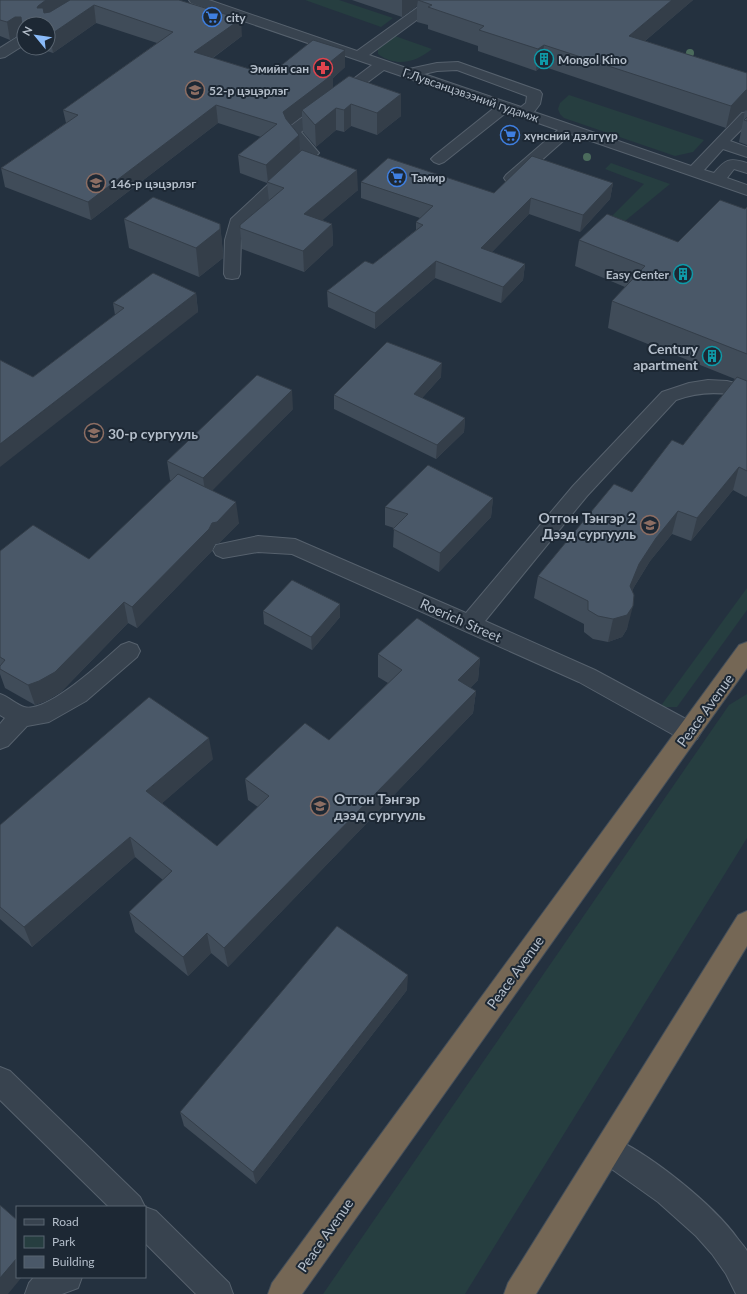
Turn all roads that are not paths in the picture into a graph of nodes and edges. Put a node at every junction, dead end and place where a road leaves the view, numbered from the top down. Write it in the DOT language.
graph roads {
  1 [pos="196,0"];
  2 [pos="436,0"];
  3 [pos="16,44"];
  4 [pos="0,54"];
  5 [pos="359,56"];
  6 [pos="383,64"];
  7 [pos="409,73"];
  8 [pos="505,106"];
  9 [pos="524,113"];
  10 [pos="747,116"];
  11 [pos="568,128"];
  12 [pos="720,143"];
  13 [pos="747,152"];
  14 [pos="439,159"];
  15 [pos="747,168"];
  16 [pos="694,172"];
  17 [pos="717,180"];
  18 [pos="498,190"];
  19 [pos="747,190"];
  20 [pos="232,274"];
  21 [pos="747,392"];
  22 [pos="223,550"];
  23 [pos="470,624"];
  24 [pos="129,652"];
  25 [pos="747,652"];
  26 [pos="747,680"];
  27 [pos="0,703"];
  28 [pos="706,707"];
  29 [pos="21,717"];
  30 [pos="688,732"];
  31 [pos="0,739"];
  32 [pos="747,923"];
  33 [pos="0,1081"];
  34 [pos="609,1150"];
  35 [pos="129,1206"];
  36 [pos="150,1234"];
  37 [pos="64,1278"];
  38 [pos="747,1283"];
  39 [pos="40,1294"];
  40 [pos="218,1294"];
  41 [pos="284,1294"];
  42 [pos="519,1294"];
  1 -- 5 [label="street, Г.Лувсанцэвээний гудамж"];
  2 -- 5 [label="street"];
  3 -- 4 [label="street"];
  5 -- 6 [label="street, Г.Лувсанцэвээний гудамж"];
  6 -- 7 [label="street, Г.Лувсанцэвээний гудамж"];
  6 -- 20 [label="street"];
  7 -- 8 [label="street, Г.Лувсанцэвээний гудамж"];
  7 -- 9 [label="street"];
  8 -- 9 [label="street, Г.Лувсанцэвээний гудамж"];
  8 -- 14 [label="street"];
  9 -- 11 [label="street, Г.Лувсанцэвээний гудамж"];
  10 -- 12 [label="street"];
  11 -- 16 [label="street, Г.Лувсанцэвээний гудамж"];
  11 -- 18 [label="street"];
  12 -- 13 [label="street"];
  12 -- 16 [label="street"];
  15 -- 17 [label="street"];
  16 -- 17 [label="street, Г.Лувсанцэвээний гудамж"];
  17 -- 19 [label="street, Г.Лувсанцэвээний гудамж"];
  21 -- 23 [label="street"];
  22 -- 23 [label="street, Roerich Street"];
  23 -- 30 [label="street, Roerich Street"];
  24 -- 29 [label="street"];
  25 -- 28 [label="highway, Peace Avenue"];
  26 -- 28 [label="highway"];
  27 -- 29 [label="street"];
  28 -- 30 [label="highway, Peace Avenue"];
  29 -- 31 [label="street"];
  30 -- 41 [label="highway, Peace Avenue"];
  32 -- 34 [label="highway"];
  33 -- 35 [label="street"];
  34 -- 38 [label="street"];
  34 -- 42 [label="highway"];
  36 -- 40 [label="street"];
  37 -- 39 [label="street"];
}
